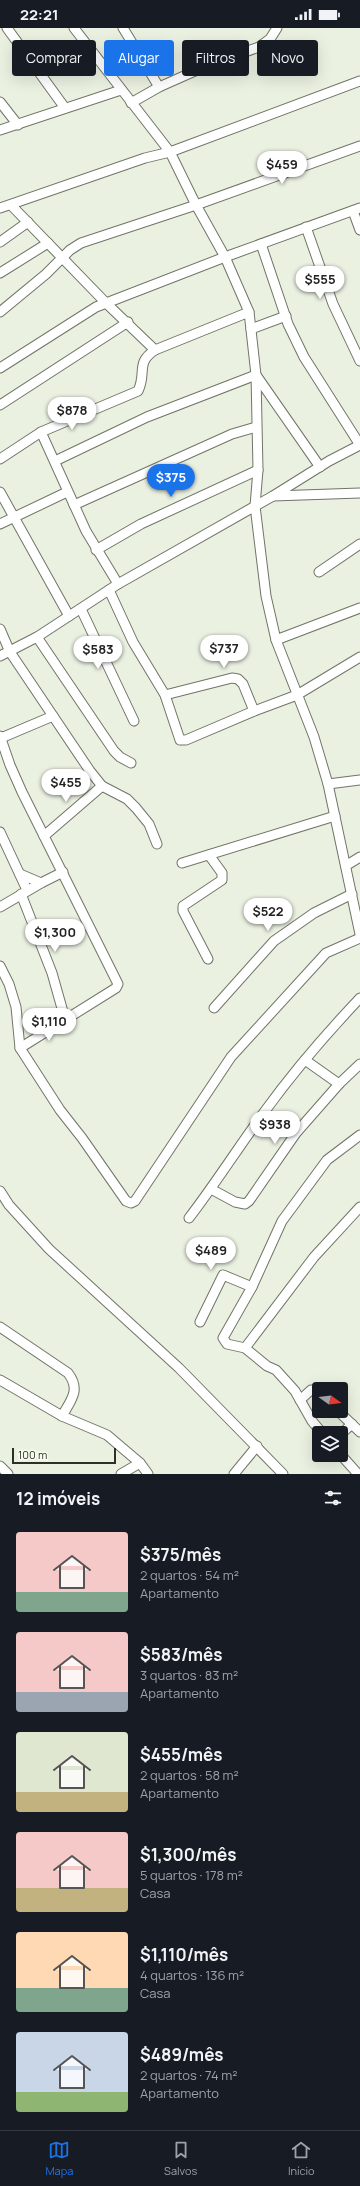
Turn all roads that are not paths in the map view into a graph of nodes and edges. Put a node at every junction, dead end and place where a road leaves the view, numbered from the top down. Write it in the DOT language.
graph roads {
  1 [pos="7,28"];
  2 [pos="74,28"];
  3 [pos="123,28"];
  4 [pos="277,28"];
  5 [pos="360,81"];
  6 [pos="158,87"];
  7 [pos="121,90"];
  8 [pos="0,102"];
  9 [pos="130,103"];
  10 [pos="65,108"];
  11 [pos="18,124"];
  12 [pos="0,130"];
  13 [pos="360,146"];
  14 [pos="170,152"];
  15 [pos="11,204"];
  16 [pos="196,205"];
  17 [pos="0,208"];
  18 [pos="356,209"];
  19 [pos="28,222"];
  20 [pos="306,228"];
  21 [pos="360,230"];
  22 [pos="0,242"];
  23 [pos="48,243"];
  24 [pos="261,244"];
  25 [pos="225,257"];
  26 [pos="62,258"];
  27 [pos="0,273"];
  28 [pos="106,303"];
  29 [pos="0,312"];
  30 [pos="249,312"];
  31 [pos="286,316"];
  32 [pos="128,322"];
  33 [pos="251,330"];
  34 [pos="155,350"];
  35 [pos="360,361"];
  36 [pos="0,368"];
  37 [pos="256,375"];
  38 [pos="0,405"];
  39 [pos="256,427"];
  40 [pos="41,432"];
  41 [pos="360,445"];
  42 [pos="0,459"];
  43 [pos="55,461"];
  44 [pos="320,467"];
  45 [pos="258,470"];
  46 [pos="0,492"];
  47 [pos="67,492"];
  48 [pos="360,493"];
  49 [pos="273,496"];
  50 [pos="74,505"];
  51 [pos="255,506"];
  52 [pos="14,517"];
  53 [pos="0,524"];
  54 [pos="360,544"];
  55 [pos="96,550"];
  56 [pos="319,572"];
  57 [pos="118,584"];
  58 [pos="109,590"];
  59 [pos="360,608"];
  60 [pos="81,609"];
  61 [pos="69,616"];
  62 [pos="0,629"];
  63 [pos="36,637"];
  64 [pos="276,640"];
  65 [pos="10,652"];
  66 [pos="0,656"];
  67 [pos="360,657"];
  68 [pos="297,695"];
  69 [pos="165,696"];
  70 [pos="254,711"];
  71 [pos="53,716"];
  72 [pos="134,721"];
  73 [pos="0,737"];
  74 [pos="131,764"];
  75 [pos="360,780"];
  76 [pos="328,784"];
  77 [pos="102,786"];
  78 [pos="335,816"];
  79 [pos="0,832"];
  80 [pos="44,836"];
  81 [pos="156,844"];
  82 [pos="210,855"];
  83 [pos="360,857"];
  84 [pos="182,863"];
  85 [pos="347,865"];
  86 [pos="63,872"];
  87 [pos="20,874"];
  88 [pos="41,883"];
  89 [pos="24,892"];
  90 [pos="352,894"];
  91 [pos="0,907"];
  92 [pos="357,909"];
  93 [pos="360,934"];
  94 [pos="360,938"];
  95 [pos="208,959"];
  96 [pos="0,966"];
  97 [pos="360,998"];
  98 [pos="214,1008"];
  99 [pos="65,1019"];
  100 [pos="20,1048"];
  101 [pos="305,1060"];
  102 [pos="360,1064"];
  103 [pos="339,1084"];
  104 [pos="360,1135"];
  105 [pos="211,1189"];
  106 [pos="0,1191"];
  107 [pos="360,1208"];
  108 [pos="189,1218"];
  109 [pos="252,1287"];
  110 [pos="200,1322"];
  111 [pos="0,1327"];
  112 [pos="245,1348"];
  113 [pos="0,1380"];
  114 [pos="312,1390"];
  115 [pos="300,1400"];
  116 [pos="62,1416"];
  117 [pos="346,1418"];
  118 [pos="352,1424"];
  119 [pos="316,1426"];
  120 [pos="348,1428"];
  121 [pos="360,1432"];
  122 [pos="258,1446"];
  123 [pos="348,1462"];
  124 [pos="140,1463"];
  125 [pos="0,1466"];
  126 [pos="8,1474"];
  127 [pos="121,1474"];
  128 [pos="148,1474"];
  129 [pos="234,1474"];
  130 [pos="283,1474"];
  131 [pos="359,1474"];
  1 -- 10 [label="street"];
  2 -- 7 [label="street"];
  3 -- 6 [label="street"];
  4 -- 6 [label="street"];
  5 -- 14 [label="street"];
  6 -- 9 [label="street"];
  7 -- 9 [label="street"];
  7 -- 10 [label="street"];
  8 -- 11 [label="street"];
  9 -- 14 [label="street"];
  10 -- 11 [label="street"];
  11 -- 12 [label="street"];
  13 -- 16 [label="street"];
  14 -- 15 [label="street"];
  14 -- 16 [label="street"];
  15 -- 17 [label="street"];
  15 -- 19 [label="street"];
  16 -- 25 [label="street"];
  16 -- 26 [label="street"];
  18 -- 20 [label="street"];
  18 -- 21 [label="street"];
  19 -- 22 [label="street"];
  19 -- 23 [label="street"];
  20 -- 24 [label="street"];
  20 -- 35 [label="street"];
  23 -- 26 [label="street"];
  23 -- 27 [label="street"];
  24 -- 25 [label="street"];
  24 -- 31 [label="street"];
  25 -- 28 [label="street"];
  25 -- 30 [label="street"];
  26 -- 28 [label="street"];
  26 -- 29 [label="street"];
  28 -- 32 [label="street"];
  28 -- 36 [label="street"];
  30 -- 33 [label="street"];
  30 -- 34 [label="street"];
  31 -- 33 [label="street"];
  31 -- 41 [label="street"];
  32 -- 34 [label="street"];
  32 -- 38 [label="street"];
  33 -- 37 [label="street"];
  34 -- 40 [label="street"];
  37 -- 39 [label="street"];
  37 -- 43 [label="street"];
  37 -- 44 [label="street"];
  39 -- 45 [label="street"];
  39 -- 50 [label="street"];
  40 -- 42 [label="street"];
  40 -- 43 [label="street"];
  41 -- 44 [label="street"];
  43 -- 47 [label="street"];
  44 -- 49 [label="street"];
  45 -- 51 [label="street"];
  45 -- 55 [label="street"];
  46 -- 52 [label="street"];
  47 -- 50 [label="street"];
  47 -- 52 [label="street"];
  48 -- 49 [label="street"];
  49 -- 51 [label="street"];
  50 -- 55 [label="street"];
  51 -- 57 [label="street"];
  51 -- 64 [label="street"];
  52 -- 53 [label="street"];
  52 -- 61 [label="street"];
  54 -- 56 [label="street"];
  55 -- 57 [label="street"];
  57 -- 58 [label="street"];
  58 -- 60 [label="street"];
  58 -- 69 [label="street"];
  59 -- 64 [label="street"];
  60 -- 61 [label="street"];
  60 -- 72 [label="street"];
  61 -- 63 [label="street"];
  62 -- 65 [label="street"];
  63 -- 65 [label="street"];
  63 -- 74 [label="street"];
  64 -- 68 [label="street"];
  65 -- 66 [label="street"];
  65 -- 71 [label="street"];
  67 -- 68 [label="street"];
  68 -- 70 [label="street"];
  68 -- 76 [label="street"];
  69 -- 70 [label="street"];
  69 -- 70 [label="street"];
  71 -- 73 [label="street"];
  71 -- 77 [label="street"];
  73 -- 80 [label="street"];
  75 -- 76 [label="street"];
  76 -- 78 [label="street"];
  77 -- 80 [label="street"];
  77 -- 81 [label="street"];
  78 -- 82 [label="street"];
  78 -- 85 [label="street"];
  79 -- 87 [label="street"];
  80 -- 86 [label="street"];
  82 -- 84 [label="street"];
  82 -- 95 [label="street"];
  83 -- 85 [label="street"];
  85 -- 90 [label="street"];
  86 -- 88 [label="street"];
  86 -- 99 [label="street"];
  87 -- 88 [label="street"];
  87 -- 89 [label="street"];
  88 -- 89 [label="street"];
  89 -- 91 [label="street"];
  89 -- 99 [label="street"];
  90 -- 92 [label="street"];
  90 -- 98 [label="street"];
  92 -- 93 [label="street"];
  94 -- 100 [label="street"];
  96 -- 100 [label="street"];
  97 -- 101 [label="street"];
  99 -- 100 [label="street"];
  101 -- 103 [label="street"];
  101 -- 105 [label="street"];
  102 -- 103 [label="street"];
  103 -- 105 [label="street"];
  104 -- 109 [label="street"];
  105 -- 108 [label="street"];
  106 -- 122 [label="street"];
  107 -- 112 [label="street"];
  109 -- 110 [label="street"];
  109 -- 112 [label="street"];
  111 -- 116 [label="street"];
  112 -- 115 [label="street"];
  113 -- 116 [label="street"];
  114 -- 115 [label="street"];
  115 -- 119 [label="street"];
  116 -- 124 [label="street"];
  117 -- 118 [label="street"];
  118 -- 120 [label="street"];
  118 -- 121 [label="street"];
  122 -- 129 [label="street"];
  122 -- 130 [label="street"];
  123 -- 131 [label="street"];
  124 -- 127 [label="street"];
  124 -- 128 [label="street"];
  125 -- 126 [label="street"];
}
